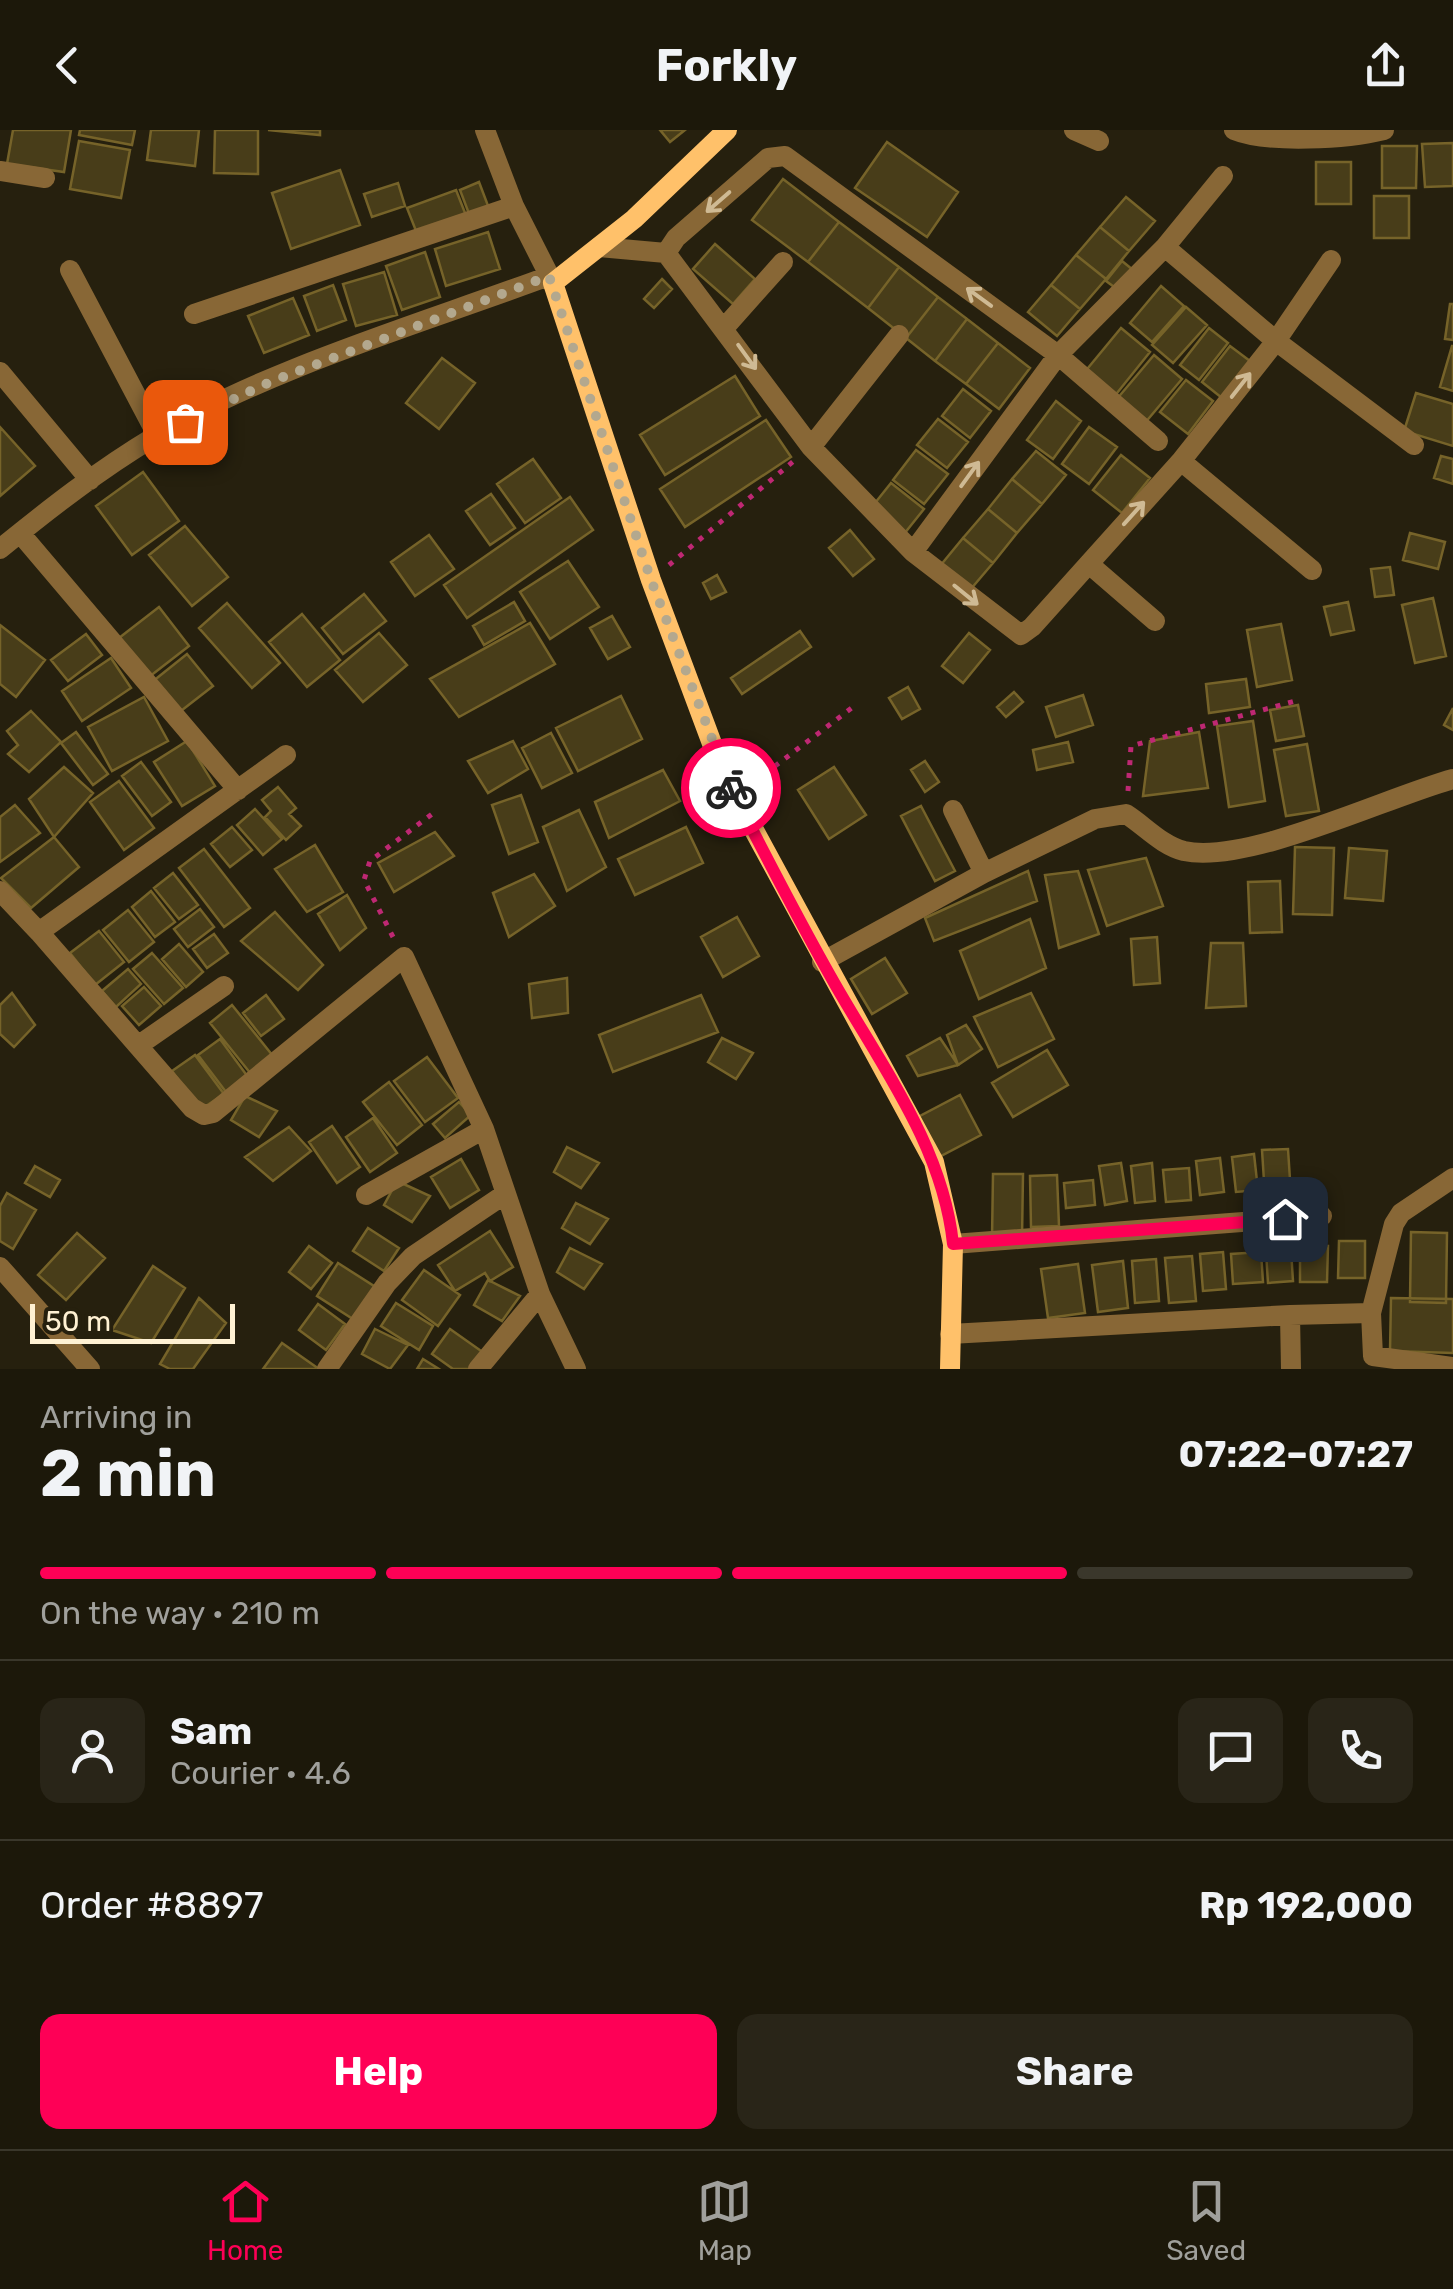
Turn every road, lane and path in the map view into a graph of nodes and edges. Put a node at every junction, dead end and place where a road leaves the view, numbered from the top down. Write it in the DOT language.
graph roads {
  1 [pos="485,130"];
  2 [pos="727,130"];
  3 [pos="1074,130"];
  4 [pos="1234,130"];
  5 [pos="1384,130"];
  6 [pos="1100,141"];
  7 [pos="0,171"];
  8 [pos="1223,176"];
  9 [pos="44,178"];
  10 [pos="514,206"];
  11 [pos="599,247"];
  12 [pos="1165,247"];
  13 [pos="666,254"];
  14 [pos="1331,260"];
  15 [pos="782,262"];
  16 [pos="70,270"];
  17 [pos="551,279"];
  18 [pos="194,314"];
  19 [pos="724,327"];
  20 [pos="899,335"];
  21 [pos="1276,341"];
  22 [pos="1058,355"];
  23 [pos="0,372"];
  24 [pos="156,435"];
  25 [pos="1158,441"];
  26 [pos="1414,445"];
  27 [pos="811,447"];
  28 [pos="1181,461"];
  29 [pos="90,480"];
  30 [pos="20,533"];
  31 [pos="0,550"];
  32 [pos="912,552"];
  33 [pos="1089,564"];
  34 [pos="1312,570"];
  35 [pos="651,580"];
  36 [pos="1154,621"];
  37 [pos="1299,700"];
  38 [pos="857,704"];
  39 [pos="286,754"];
  40 [pos="1453,779"];
  41 [pos="238,790"];
  42 [pos="735,796"];
  43 [pos="953,810"];
  44 [pos="432,814"];
  45 [pos="1126,814"];
  46 [pos="984,873"];
  47 [pos="0,891"];
  48 [pos="38,932"];
  49 [pos="404,957"];
  50 [pos="822,962"];
  51 [pos="224,986"];
  52 [pos="139,1044"];
  53 [pos="484,1129"];
  54 [pos="1453,1178"];
  55 [pos="505,1194"];
  56 [pos="366,1196"];
  57 [pos="1322,1216"];
  58 [pos="953,1244"];
  59 [pos="0,1267"];
  60 [pos="540,1294"];
  61 [pos="1371,1312"];
  62 [pos="1290,1316"];
  63 [pos="950,1334"];
  64 [pos="1453,1367"];
  65 [pos="90,1369"];
  66 [pos="327,1369"];
  67 [pos="478,1369"];
  68 [pos="576,1369"];
  69 [pos="950,1369"];
  70 [pos="1291,1369"];
  1 -- 10 [label="street"];
  2 -- 11 [label="street"];
  3 -- 6 [label="street"];
  4 -- 5 [label="street"];
  7 -- 9 [label="street"];
  8 -- 12 [label="street"];
  10 -- 17 [label="street"];
  10 -- 18 [label="street"];
  11 -- 13 [label="street"];
  11 -- 17 [label="street"];
  12 -- 21 [label="street"];
  12 -- 22 [label="street"];
  13 -- 19 [label="street"];
  22 -- 13 [label="street, one-way"];
  14 -- 21 [label="street"];
  15 -- 19 [label="street"];
  16 -- 24 [label="street"];
  17 -- 24 [label="street"];
  17 -- 35 [label="street"];
  19 -- 27 [label="street, one-way"];
  20 -- 27 [label="street"];
  21 -- 26 [label="street"];
  28 -- 21 [label="street, one-way"];
  22 -- 25 [label="street"];
  32 -- 22 [label="street, one-way"];
  23 -- 29 [label="street"];
  24 -- 29 [label="street"];
  27 -- 32 [label="street"];
  27 -- 35 [label="path"];
  33 -- 28 [label="street, one-way"];
  28 -- 34 [label="street"];
  29 -- 30 [label="street"];
  30 -- 31 [label="street"];
  30 -- 41 [label="street"];
  32 -- 33 [label="street, one-way"];
  33 -- 36 [label="street"];
  35 -- 42 [label="street"];
  37 -- 45 [label="path"];
  38 -- 42 [label="path"];
  39 -- 41 [label="street"];
  40 -- 45 [label="street"];
  41 -- 48 [label="street"];
  42 -- 50 [label="street"];
  43 -- 46 [label="street"];
  44 -- 49 [label="path"];
  45 -- 46 [label="street"];
  46 -- 50 [label="street"];
  47 -- 48 [label="street"];
  48 -- 52 [label="street"];
  49 -- 52 [label="street"];
  49 -- 53 [label="street"];
  50 -- 58 [label="street"];
  51 -- 52 [label="street"];
  53 -- 55 [label="street"];
  53 -- 56 [label="street"];
  54 -- 61 [label="street"];
  55 -- 60 [label="street"];
  55 -- 66 [label="street"];
  57 -- 58 [label="street"];
  58 -- 63 [label="street"];
  59 -- 65 [label="street"];
  60 -- 67 [label="street"];
  60 -- 68 [label="street"];
  61 -- 62 [label="street"];
  61 -- 64 [label="street"];
  62 -- 63 [label="street"];
  62 -- 70 [label="street"];
  63 -- 69 [label="street"];
}
